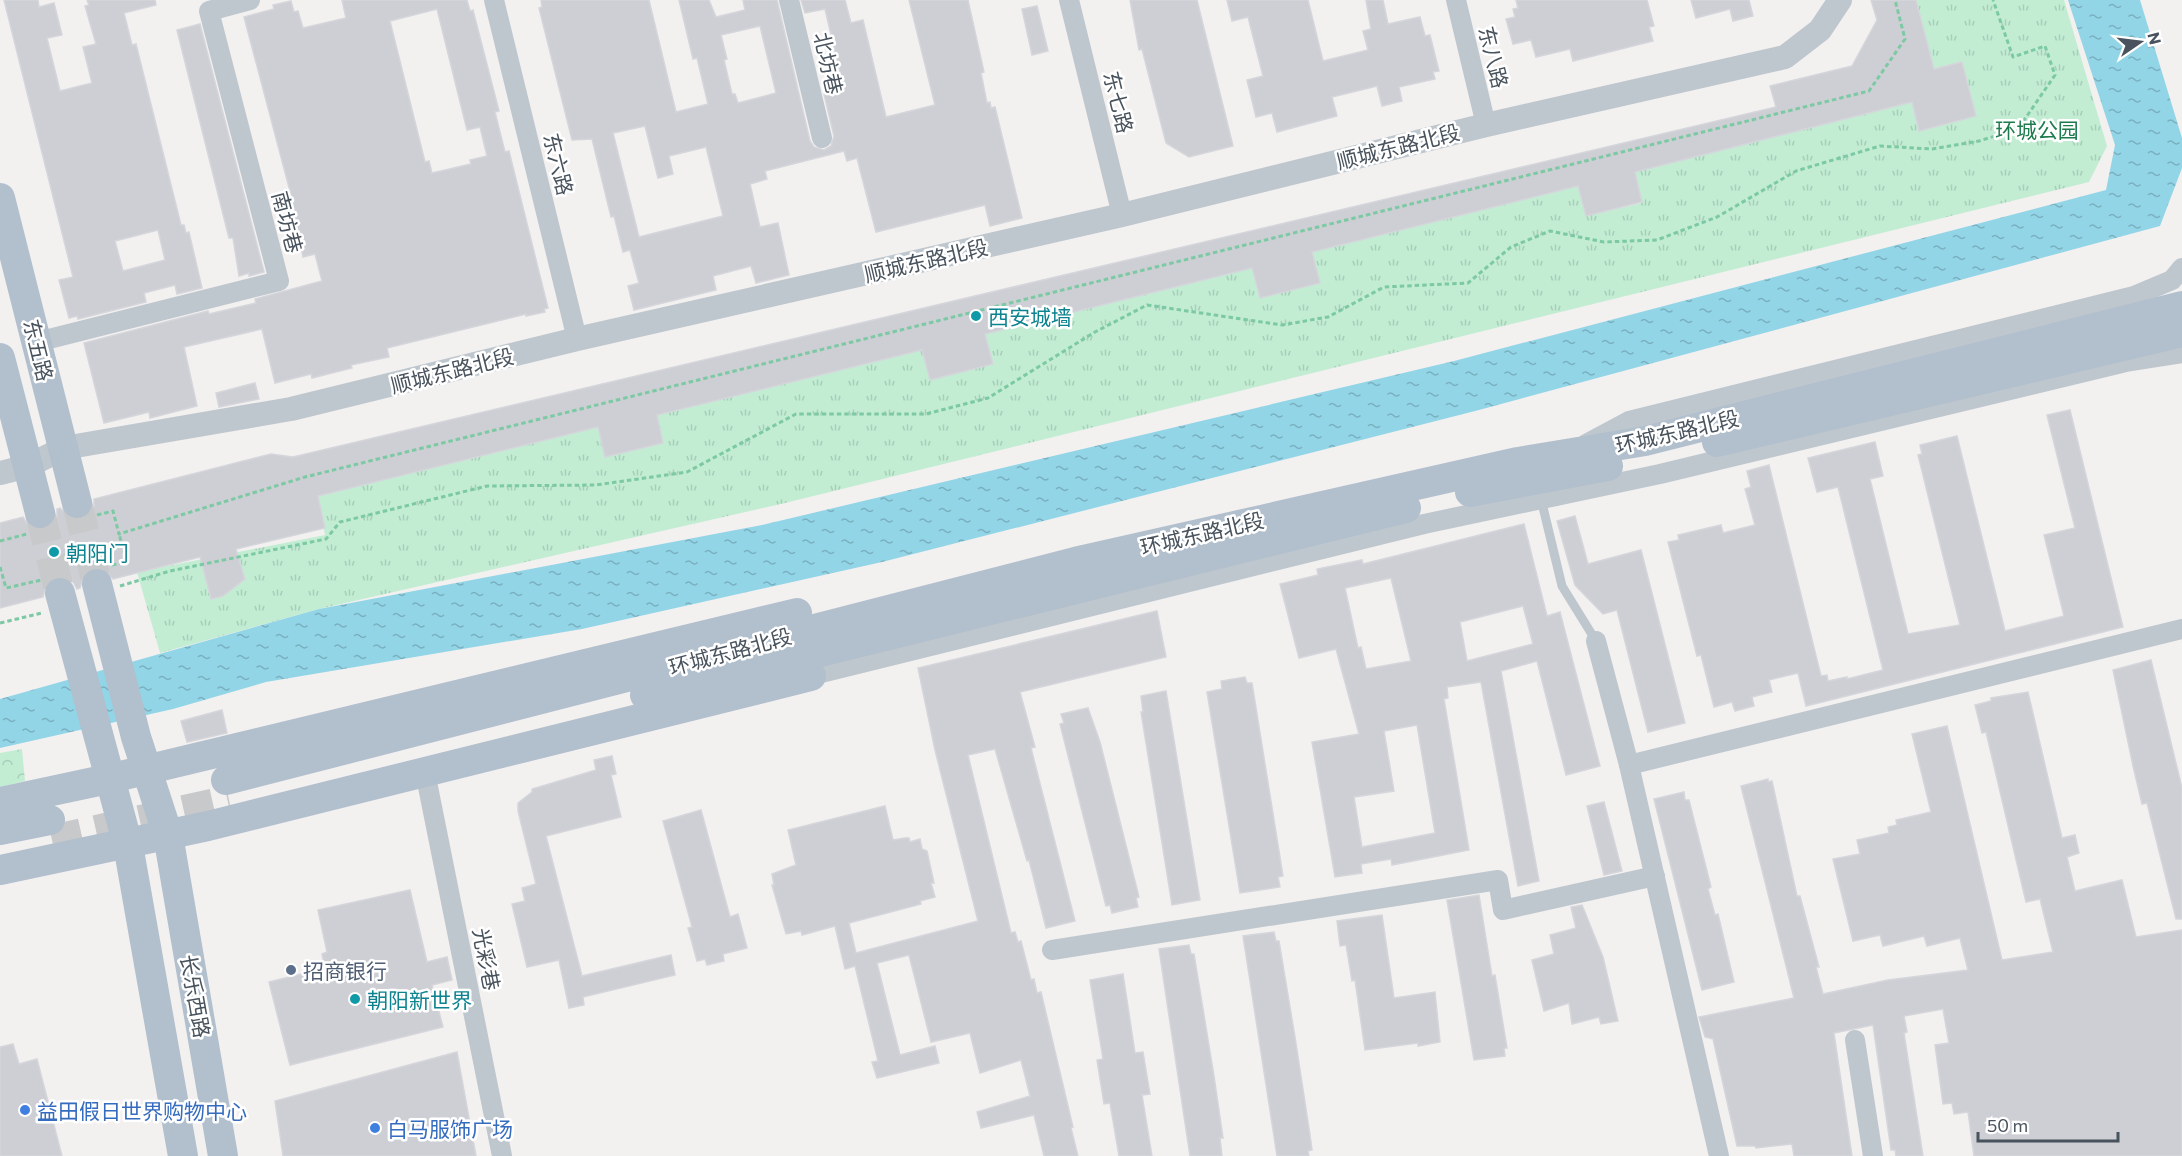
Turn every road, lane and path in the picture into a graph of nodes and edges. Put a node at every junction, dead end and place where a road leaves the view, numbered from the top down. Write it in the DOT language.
graph roads {
  1 [pos="250,0"];
  2 [pos="494,0"];
  3 [pos="789,0"];
  4 [pos="1069,0"];
  5 [pos="1456,0"];
  6 [pos="1895,0"];
  7 [pos="1993,0"];
  8 [pos="1837,5"];
  9 [pos="1486,124"];
  10 [pos="822,138"];
  11 [pos="0,198"];
  12 [pos="1122,215"];
  13 [pos="2182,268"];
  14 [pos="2182,306"];
  15 [pos="577,339"];
  16 [pos="2177,340"];
  17 [pos="37,342"];
  18 [pos="0,358"];
  19 [pos="1825,405"];
  20 [pos="64,448"];
  21 [pos="1578,462"];
  22 [pos="28,466"];
  23 [pos="0,473"];
  24 [pos="1660,474"];
  25 [pos="1541,499"];
  26 [pos="84,510"];
  27 [pos="37,523"];
  28 [pos="0,541"];
  29 [pos="100,599"];
  30 [pos="64,608"];
  31 [pos="932,612"];
  32 [pos="0,622"];
  33 [pos="2182,629"];
  34 [pos="1596,641"];
  35 [pos="813,675"];
  36 [pos="1629,765"];
  37 [pos="145,768"];
  38 [pos="425,772"];
  39 [pos="108,779"];
  40 [pos="227,790"];
  41 [pos="0,801"];
  42 [pos="0,830"];
  43 [pos="168,835"];
  44 [pos="128,845"];
  45 [pos="0,850"];
  46 [pos="0,870"];
  47 [pos="1655,876"];
  48 [pos="1052,950"];
  49 [pos="1855,1040"];
  50 [pos="183,1156"];
  51 [pos="223,1156"];
  52 [pos="502,1156"];
  53 [pos="1719,1156"];
  54 [pos="1873,1156"];
  1 -- 17 [label="street, 南坊巷"];
  2 -- 15 [label="street, 东六路"];
  3 -- 10 [label="street, 北坊巷"];
  4 -- 12 [label="street, 东七路"];
  5 -- 9 [label="street, 东八路"];
  6 -- 26 [label="path"];
  7 -- 29 [label="path"];
  8 -- 9 [label="street, 顺城东路北段"];
  9 -- 12 [label="street, 顺城东路北段"];
  11 -- 17 [label="main road, 东五路"];
  12 -- 15 [label="street, 顺城东路北段"];
  13 -- 19 [label="street"];
  14 -- 19 [label="main road, 环城东路北段"];
  15 -- 20 [label="street, 顺城东路北段"];
  16 -- 19 [label="main road, 环城东路北段"];
  17 -- 20 [label="main road, 东五路"];
  18 -- 22 [label="main road, 东五路"];
  19 -- 21 [label="main road, 环城东路北段"];
  19 -- 21 [label="street"];
  19 -- 24 [label="street"];
  20 -- 22 [label="street, 顺城东路北段"];
  20 -- 26 [label="main road, 东五路"];
  21 -- 24 [label="street"];
  21 -- 31 [label="main road, 环城东路北段"];
  22 -- 23 [label="street, 顺城东路北段"];
  22 -- 27 [label="main road, 东五路"];
  24 -- 25 [label="street"];
  25 -- 34 [label="lane"];
  25 -- 35 [label="street"];
  27 -- 28 [label="path"];
  29 -- 37 [label="main road"];
  30 -- 32 [label="path"];
  30 -- 39 [label="main road"];
  31 -- 35 [label="main road"];
  31 -- 37 [label="main road"];
  31 -- 40 [label="main road, 环城东路北段"];
  33 -- 36 [label="street"];
  34 -- 36 [label="street"];
  35 -- 38 [label="main road"];
  36 -- 47 [label="street"];
  37 -- 39 [label="main road"];
  37 -- 43 [label="main road, 长乐西路"];
  38 -- 43 [label="main road"];
  38 -- 52 [label="street, 光彩巷"];
  39 -- 41 [label="main road"];
  39 -- 44 [label="main road, 长乐西路"];
  42 -- 45 [label="main road"];
  43 -- 44 [label="main road"];
  43 -- 51 [label="main road, 长乐西路"];
  44 -- 46 [label="main road"];
  44 -- 50 [label="main road, 长乐西路"];
  47 -- 48 [label="street"];
  47 -- 53 [label="street"];
  49 -- 54 [label="street"];
}
